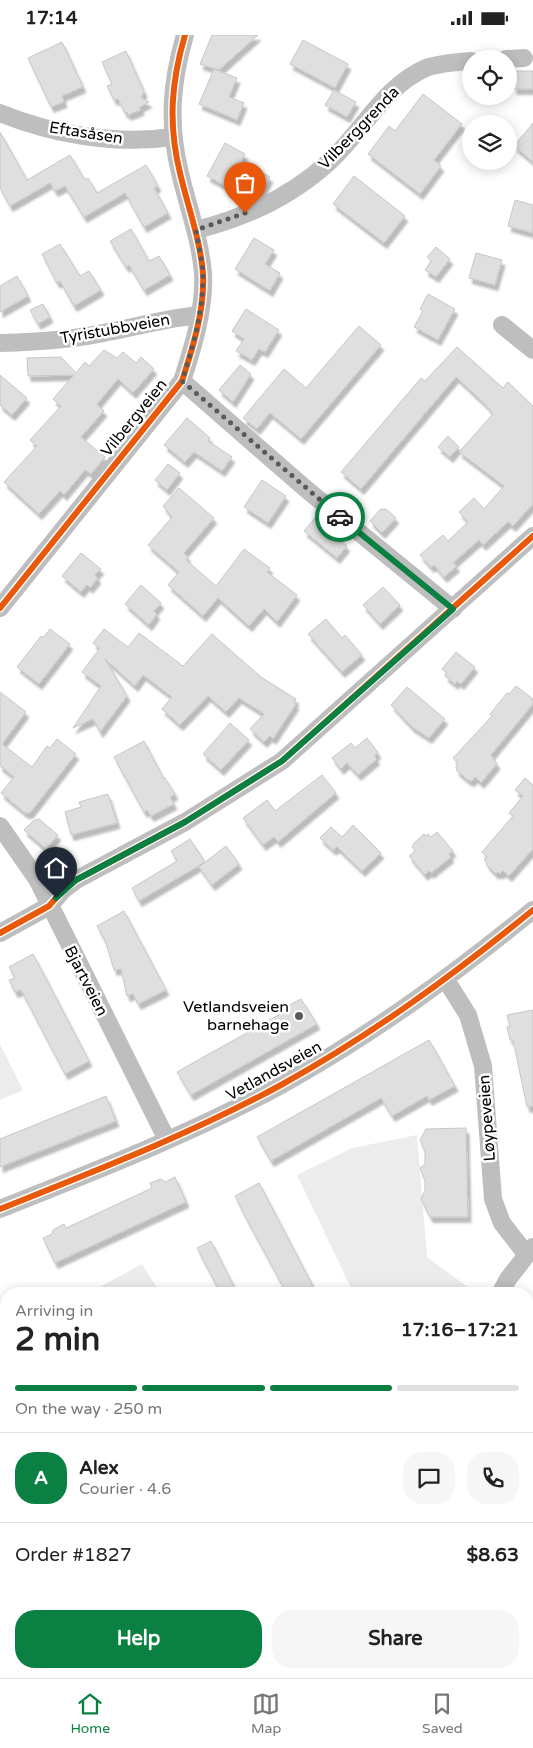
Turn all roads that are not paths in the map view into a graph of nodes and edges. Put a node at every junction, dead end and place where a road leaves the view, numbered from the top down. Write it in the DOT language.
graph roads {
  1 [pos="185,35"];
  2 [pos="517,58"];
  3 [pos="524,58"];
  4 [pos="462,62"];
  5 [pos="0,113"];
  6 [pos="173,137"];
  7 [pos="196,230"];
  8 [pos="200,315"];
  9 [pos="502,325"];
  10 [pos="0,343"];
  11 [pos="533,350"];
  12 [pos="182,381"];
  13 [pos="533,536"];
  14 [pos="0,608"];
  15 [pos="453,609"];
  16 [pos="0,826"];
  17 [pos="49,906"];
  18 [pos="533,909"];
  19 [pos="0,933"];
  20 [pos="446,980"];
  21 [pos="167,1140"];
  22 [pos="0,1209"];
  23 [pos="530,1251"];
  24 [pos="505,1287"];
  1 -- 6 [label="street, Vilbergveien"];
  2 -- 3 [label="street"];
  4 -- 7 [label="street, Vilberggrenda"];
  5 -- 6 [label="street, Eftasåsen"];
  6 -- 7 [label="street, Vilbergveien"];
  7 -- 8 [label="street, Vilbergveien"];
  8 -- 10 [label="street, Tyristubbveien"];
  8 -- 12 [label="street, Vilbergveien"];
  9 -- 11 [label="street"];
  12 -- 14 [label="street, Vilbergveien"];
  12 -- 15 [label="street"];
  13 -- 15 [label="street"];
  15 -- 17 [label="street"];
  16 -- 17 [label="street, Bjartveien"];
  17 -- 19 [label="street"];
  17 -- 21 [label="street, Bjartveien"];
  18 -- 20 [label="street, Vetlandsveien"];
  20 -- 21 [label="street, Vetlandsveien"];
  20 -- 23 [label="street, Løypeveien"];
  21 -- 22 [label="street, Vetlandsveien"];
  23 -- 24 [label="street"];
}
